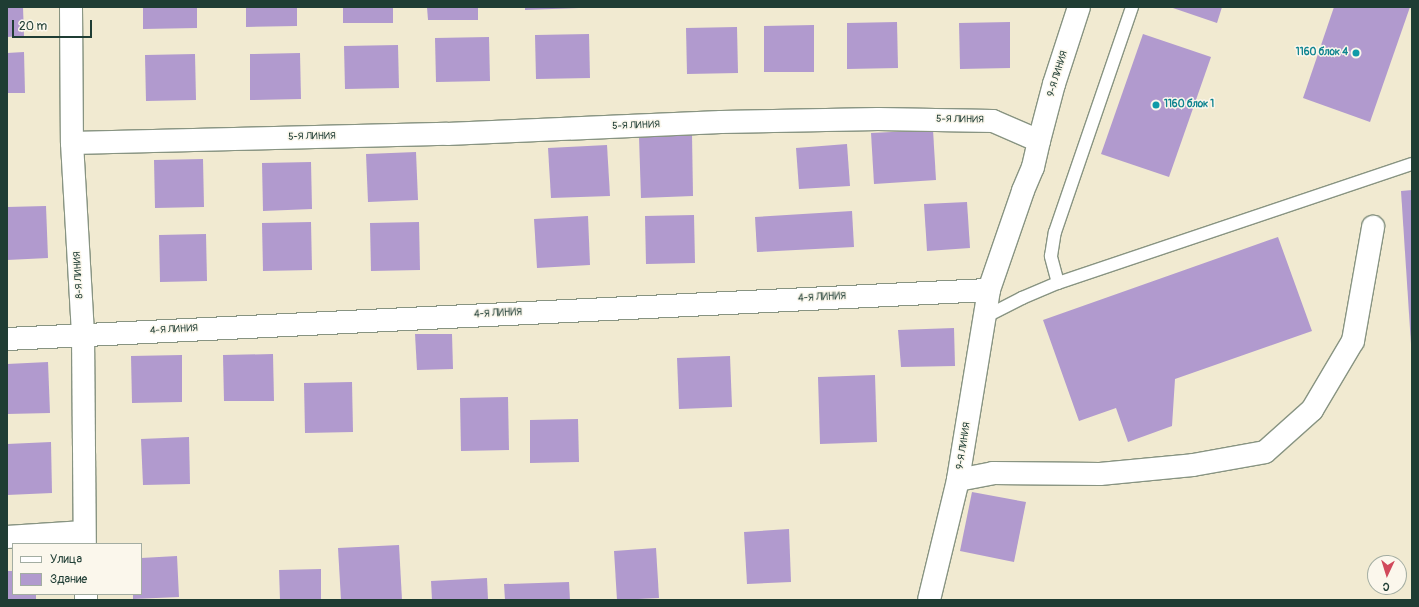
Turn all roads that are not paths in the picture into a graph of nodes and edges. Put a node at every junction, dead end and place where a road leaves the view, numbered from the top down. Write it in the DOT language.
graph roads {
  1 [pos="71,7"];
  2 [pos="1079,7"];
  3 [pos="1132,7"];
  4 [pos="1039,141"];
  5 [pos="72,143"];
  6 [pos="1412,164"];
  7 [pos="1373,227"];
  8 [pos="1058,283"];
  9 [pos="989,290"];
  10 [pos="985,318"];
  11 [pos="82,334"];
  12 [pos="7,339"];
  13 [pos="958,480"];
  14 [pos="7,537"];
  15 [pos="84,538"];
  16 [pos="929,600"];
  1 -- 5 [label="street, 8-Я ЛИНИЯ"];
  2 -- 4 [label="street, 9-Я ЛИНИЯ"];
  3 -- 8 [label="lane"];
  4 -- 5 [label="street, 5-Я ЛИНИЯ"];
  4 -- 9 [label="street"];
  5 -- 11 [label="street, 8-Я ЛИНИЯ"];
  6 -- 8 [label="lane"];
  7 -- 13 [label="street"];
  8 -- 10 [label="lane"];
  9 -- 10 [label="street, 9-Я ЛИНИЯ"];
  9 -- 11 [label="street, 4-Я ЛИНИЯ"];
  10 -- 13 [label="street, 9-Я ЛИНИЯ"];
  11 -- 12 [label="street, 4-Я ЛИНИЯ"];
  11 -- 15 [label="street, 8-Я ЛИНИЯ"];
  13 -- 16 [label="street, 9-Я ЛИНИЯ"];
  14 -- 15 [label="street"];
}
